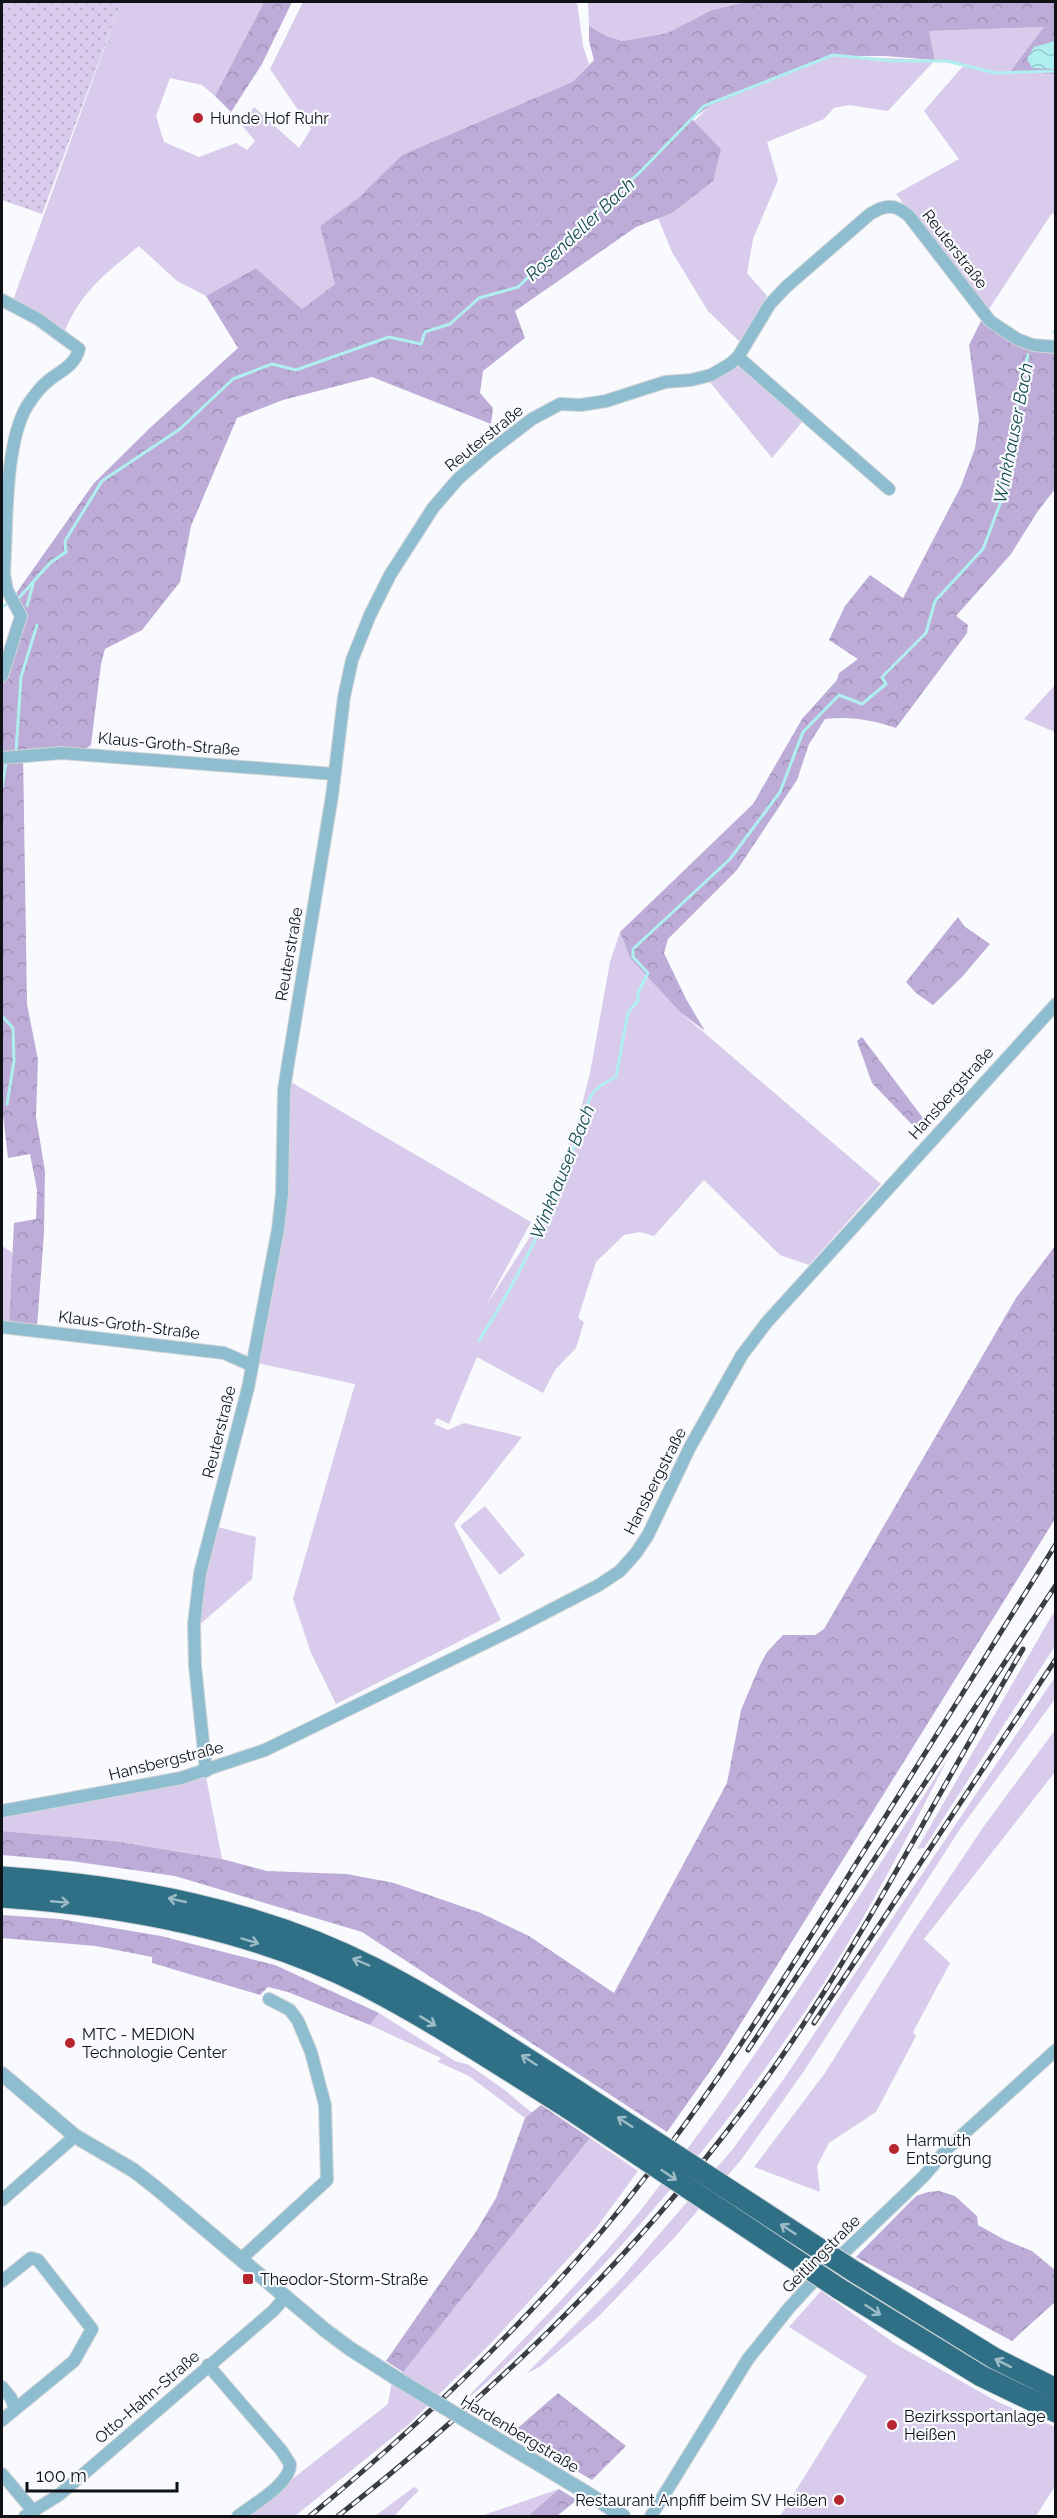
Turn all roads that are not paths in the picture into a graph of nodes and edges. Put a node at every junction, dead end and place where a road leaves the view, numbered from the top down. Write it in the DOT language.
graph roads {
  1 [pos="2,300"];
  2 [pos="1056,347"];
  3 [pos="738,357"];
  4 [pos="6,473"];
  5 [pos="889,489"];
  6 [pos="2,676"];
  7 [pos="2,758"];
  8 [pos="334,774"];
  9 [pos="1056,1004"];
  10 [pos="2,1328"];
  11 [pos="251,1365"];
  12 [pos="206,1771"];
  13 [pos="2,1811"];
  14 [pos="2,1877"];
  15 [pos="2,1897"];
  16 [pos="269,1999"];
  17 [pos="1056,2050"];
  18 [pos="2,2074"];
  19 [pos="573,2100"];
  20 [pos="75,2136"];
  21 [pos="2,2200"];
  22 [pos="241,2259"];
  23 [pos="2,2281"];
  24 [pos="286,2296"];
  25 [pos="208,2365"];
  26 [pos="2,2387"];
  27 [pos="1056,2389"];
  28 [pos="15,2408"];
  29 [pos="1056,2412"];
  30 [pos="2,2420"];
  31 [pos="2,2474"];
  32 [pos="29,2514"];
  33 [pos="238,2517"];
  34 [pos="624,2517"];
  35 [pos="651,2517"];
  1 -- 4 [label="street"];
  2 -- 3 [label="street, Reuterstraße"];
  3 -- 5 [label="street"];
  3 -- 8 [label="street, Reuterstraße"];
  4 -- 6 [label="street"];
  7 -- 8 [label="street, Klaus-Groth-Straße"];
  8 -- 11 [label="street, Reuterstraße"];
  9 -- 12 [label="street, Hansbergstraße"];
  10 -- 11 [label="street, Klaus-Groth-Straße"];
  11 -- 12 [label="street, Reuterstraße"];
  12 -- 13 [label="street, Hansbergstraße"];
  19 -- 14 [label="highway, one-way"];
  15 -- 19 [label="highway, one-way"];
  16 -- 22 [label="street"];
  17 -- 35 [label="street, Geitlingstraße"];
  18 -- 20 [label="street, Hardenbergstraße"];
  27 -- 19 [label="highway, one-way, bridge"];
  19 -- 29 [label="highway, one-way, bridge"];
  20 -- 21 [label="street"];
  20 -- 22 [label="street, Hardenbergstraße"];
  22 -- 24 [label="street, Hardenbergstraße"];
  23 -- 28 [label="street"];
  24 -- 25 [label="street, Otto-Hahn-Straße"];
  24 -- 34 [label="street, Hardenbergstraße, bridge"];
  25 -- 32 [label="street, Otto-Hahn-Straße"];
  25 -- 33 [label="street"];
  26 -- 28 [label="street"];
  28 -- 30 [label="street"];
  31 -- 32 [label="street"];
}
